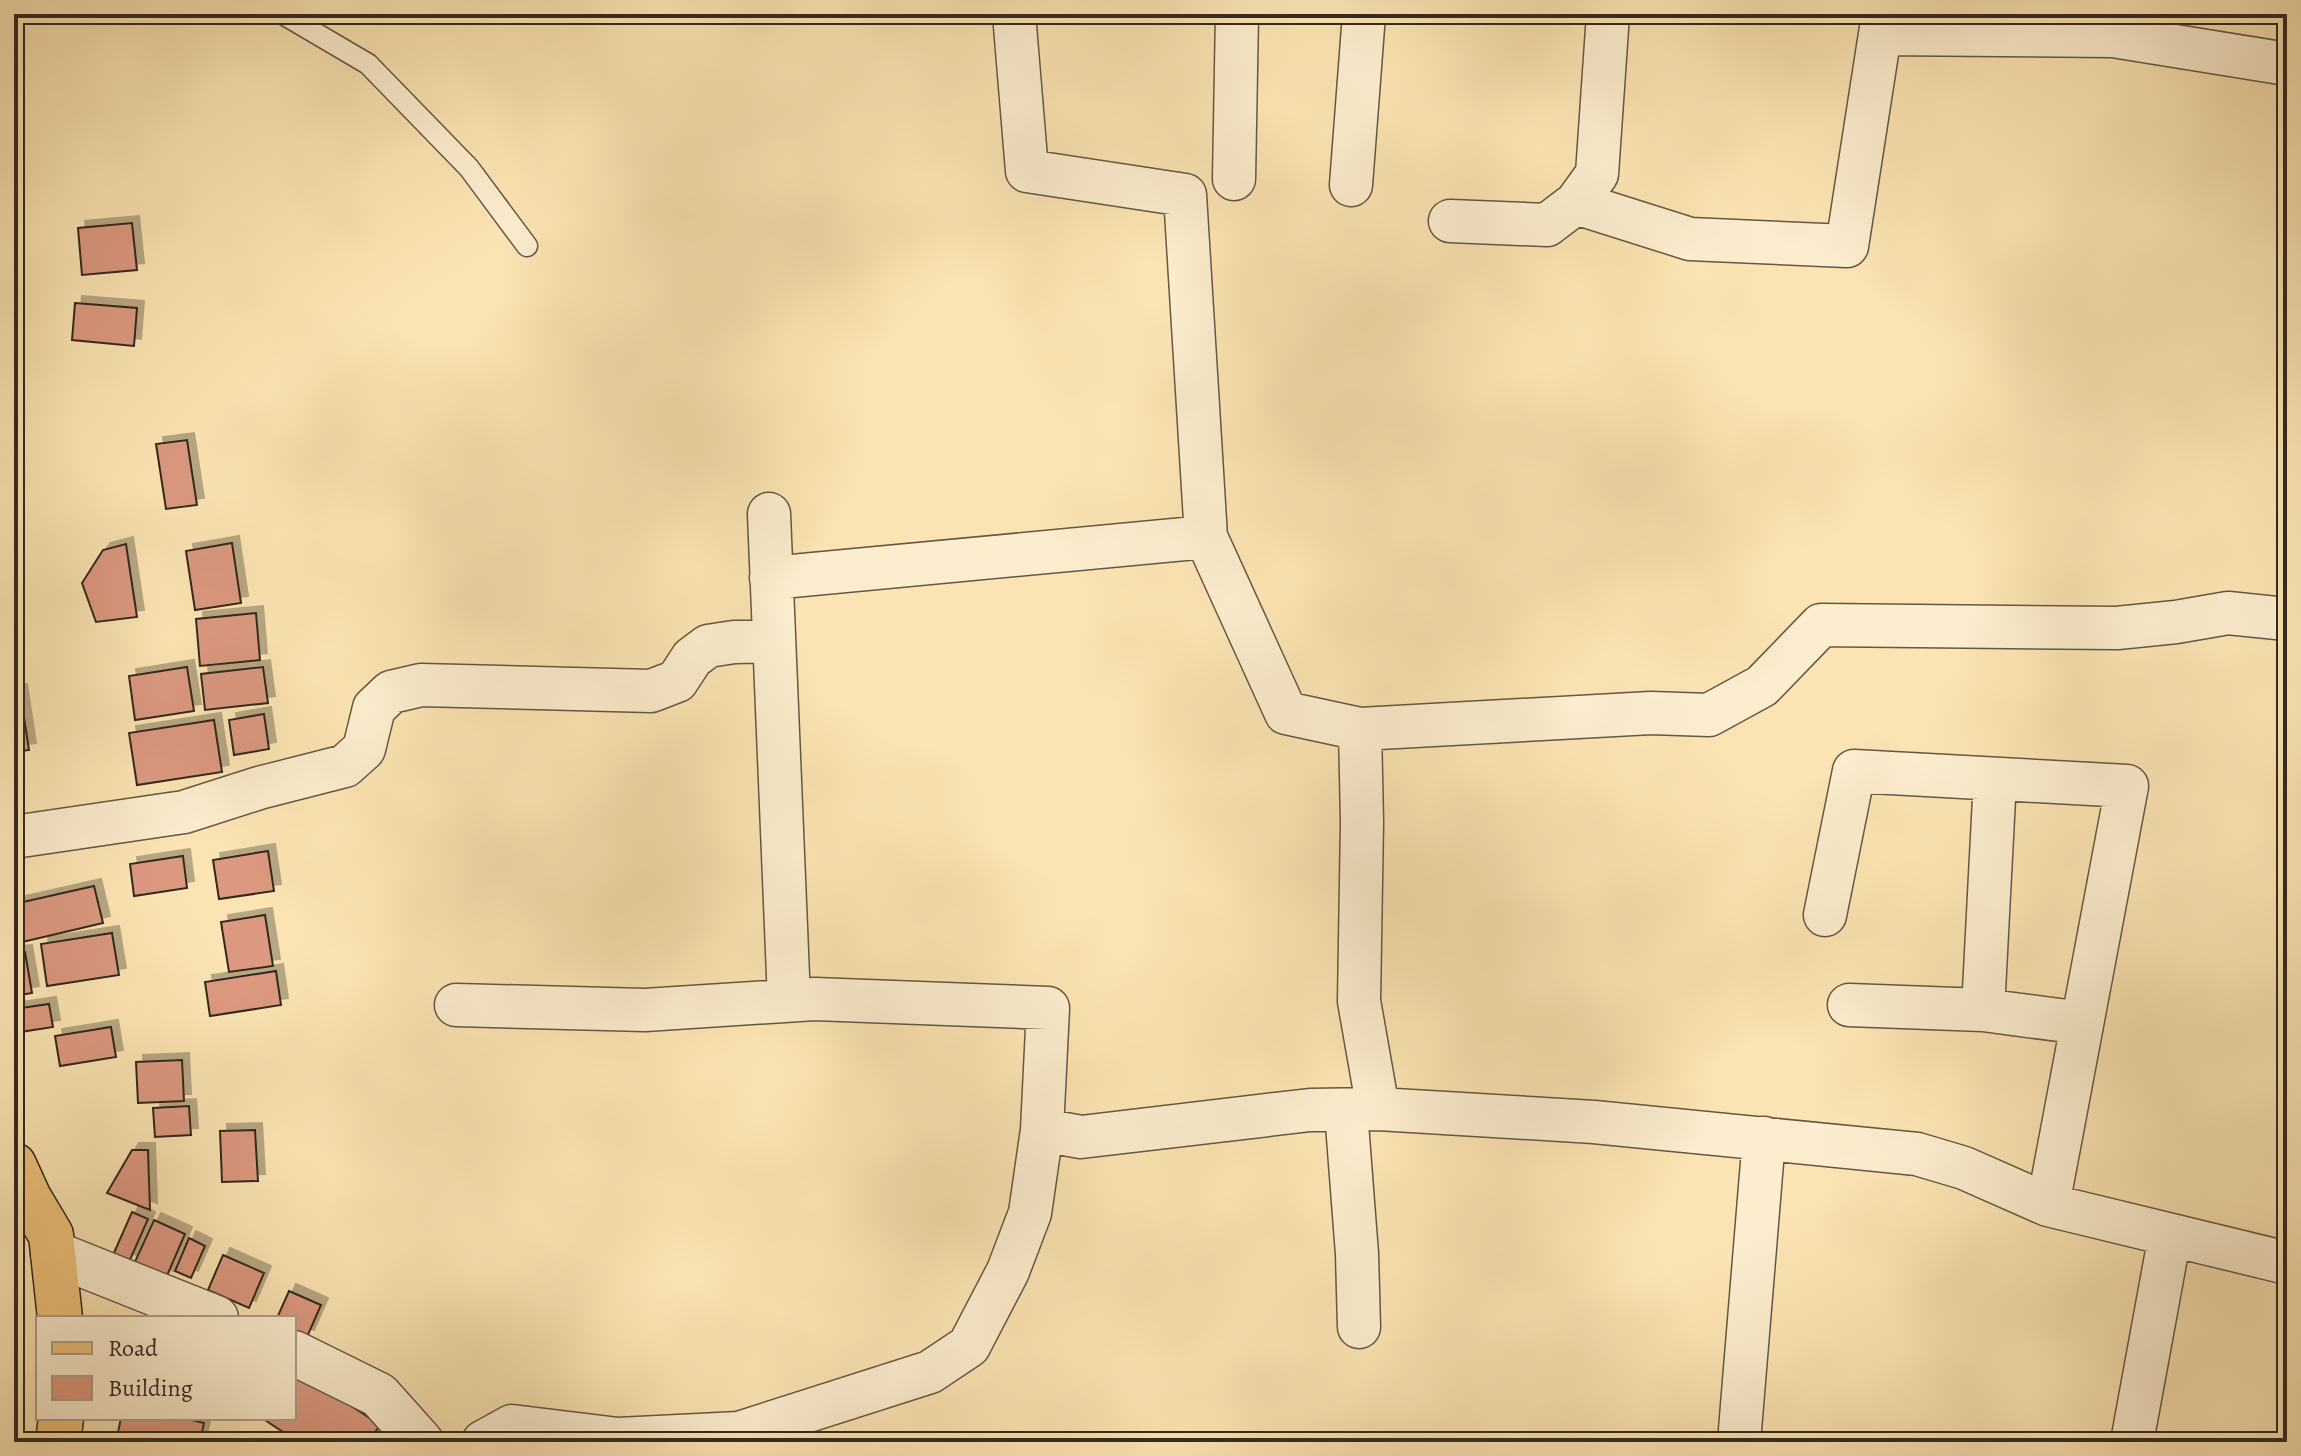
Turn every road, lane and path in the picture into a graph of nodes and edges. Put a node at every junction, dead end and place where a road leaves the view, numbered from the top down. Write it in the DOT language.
graph roads {
  1 [pos="283,14"];
  2 [pos="1014,14"];
  3 [pos="1237,14"];
  4 [pos="1364,14"];
  5 [pos="1601,15"];
  6 [pos="1882,24"];
  7 [pos="2114,25"];
  8 [pos="2287,64"];
  9 [pos="1234,179"];
  10 [pos="1351,185"];
  11 [pos="1576,203"];
  12 [pos="1450,221"];
  13 [pos="527,246"];
  14 [pos="769,514"];
  15 [pos="1206,537"];
  16 [pos="771,578"];
  17 [pos="2287,619"];
  18 [pos="774,641"];
  19 [pos="1360,729"];
  20 [pos="1995,779"];
  21 [pos="14,837"];
  22 [pos="1825,915"];
  23 [pos="789,1000"];
  24 [pos="456,1005"];
  25 [pos="1849,1005"];
  26 [pos="1983,1010"];
  27 [pos="2082,1023"];
  28 [pos="1362,1110"];
  29 [pos="1042,1130"];
  30 [pos="1764,1138"];
  31 [pos="14,1165"];
  32 [pos="2048,1205"];
  33 [pos="2170,1235"];
  34 [pos="53,1253"];
  35 [pos="2285,1257"];
  36 [pos="60,1316"];
  37 [pos="211,1316"];
  38 [pos="1359,1327"];
  39 [pos="296,1354"];
  40 [pos="61,1420"];
  41 [pos="58,1442"];
  42 [pos="421,1442"];
  43 [pos="483,1442"];
  44 [pos="1739,1442"];
  45 [pos="2132,1442"];
  1 -- 13 [label="lane"];
  2 -- 15 [label="street"];
  3 -- 9 [label="street"];
  4 -- 10 [label="street"];
  5 -- 11 [label="street"];
  6 -- 7 [label="street"];
  6 -- 11 [label="street"];
  7 -- 8 [label="street"];
  11 -- 12 [label="street"];
  14 -- 16 [label="street"];
  15 -- 16 [label="street"];
  15 -- 19 [label="street"];
  16 -- 18 [label="street"];
  17 -- 19 [label="street"];
  18 -- 21 [label="street"];
  18 -- 23 [label="street"];
  19 -- 28 [label="street"];
  20 -- 22 [label="street"];
  20 -- 26 [label="street"];
  20 -- 27 [label="street"];
  23 -- 24 [label="street"];
  23 -- 29 [label="street"];
  25 -- 26 [label="street"];
  26 -- 27 [label="street"];
  27 -- 32 [label="street"];
  28 -- 29 [label="street"];
  28 -- 30 [label="street"];
  28 -- 38 [label="street"];
  29 -- 43 [label="street"];
  30 -- 32 [label="street"];
  30 -- 44 [label="street"];
  31 -- 34 [label="main road"];
  32 -- 33 [label="street"];
  33 -- 35 [label="street"];
  33 -- 45 [label="street"];
  34 -- 36 [label="main road"];
  34 -- 37 [label="street"];
  39 -- 42 [label="street"];
  40 -- 41 [label="main road"];
}
